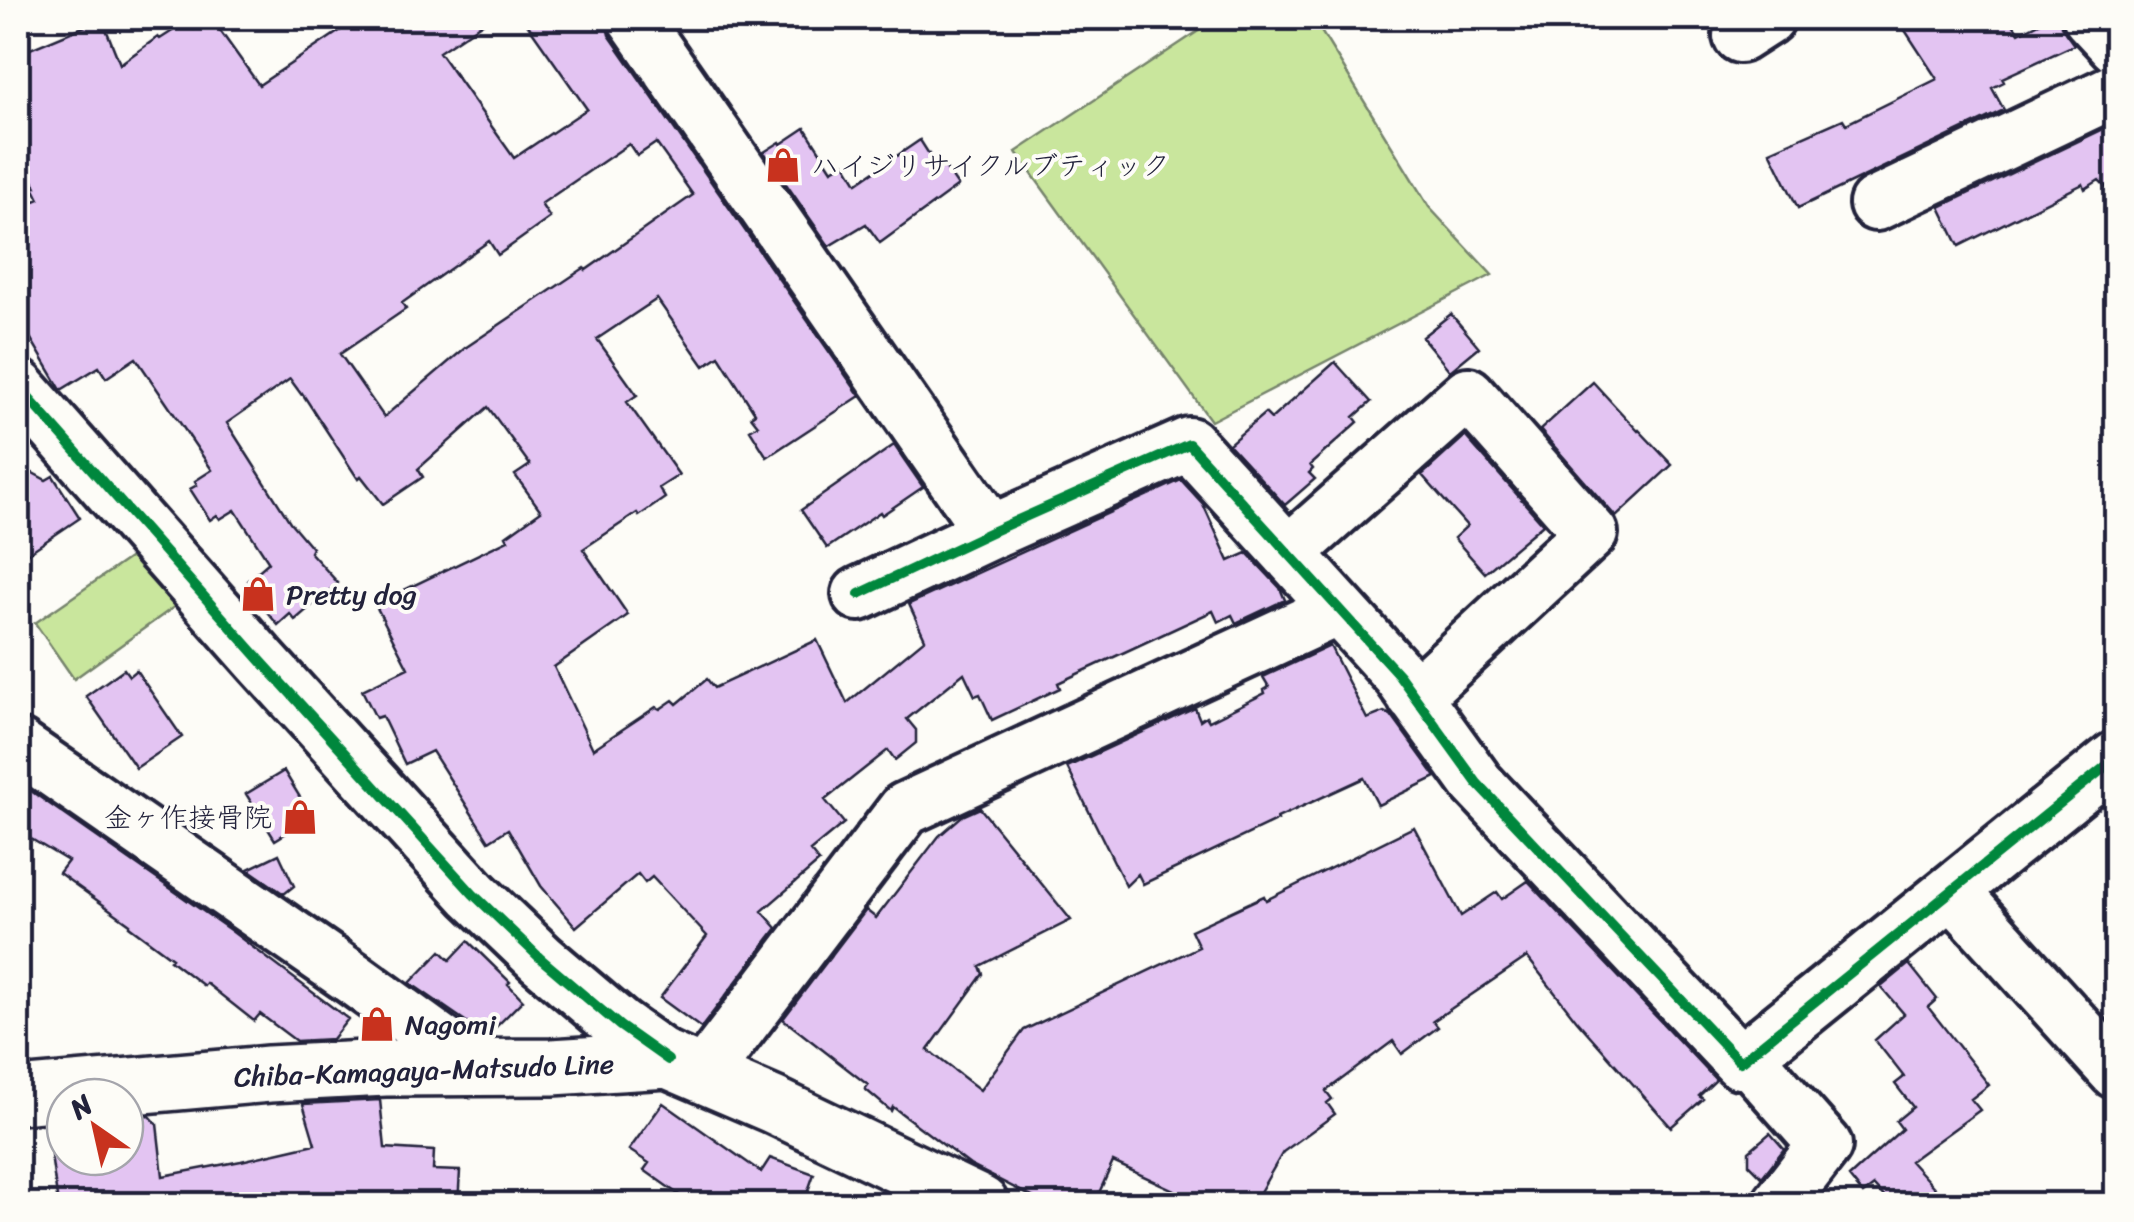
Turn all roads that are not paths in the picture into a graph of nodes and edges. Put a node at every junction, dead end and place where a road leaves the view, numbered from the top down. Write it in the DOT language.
graph roads {
  1 [pos="634,18"];
  2 [pos="2090,18"];
  3 [pos="2116,46"];
  4 [pos="2116,90"];
  5 [pos="1876,204"];
  6 [pos="18,386"];
  7 [pos="991,532"];
  8 [pos="1288,553"];
  9 [pos="859,594"];
  10 [pos="1338,609"];
  11 [pos="1414,697"];
  12 [pos="18,746"];
  13 [pos="2116,758"];
  14 [pos="1952,891"];
  15 [pos="1743,1059"];
  16 [pos="474,1066"];
  17 [pos="686,1068"];
  18 [pos="2116,1072"];
  19 [pos="18,1096"];
  20 [pos="980,1204"];
  21 [pos="1779,1204"];
  1 -- 7 [label="street"];
  2 -- 3 [label="street"];
  4 -- 5 [label="street"];
  6 -- 17 [label="street"];
  7 -- 8 [label="street"];
  7 -- 9 [label="street"];
  8 -- 10 [label="street"];
  8 -- 11 [label="street"];
  10 -- 11 [label="street"];
  10 -- 17 [label="street"];
  11 -- 15 [label="street"];
  12 -- 16 [label="street"];
  13 -- 14 [label="street"];
  14 -- 15 [label="street"];
  14 -- 18 [label="street"];
  15 -- 21 [label="street"];
  16 -- 17 [label="main road, Chiba-Kamagaya-Matsudo Line"];
  16 -- 19 [label="main road, Chiba-Kamagaya-Matsudo Line"];
  17 -- 20 [label="main road, Chiba-Kamagaya-Matsudo Line"];
}
